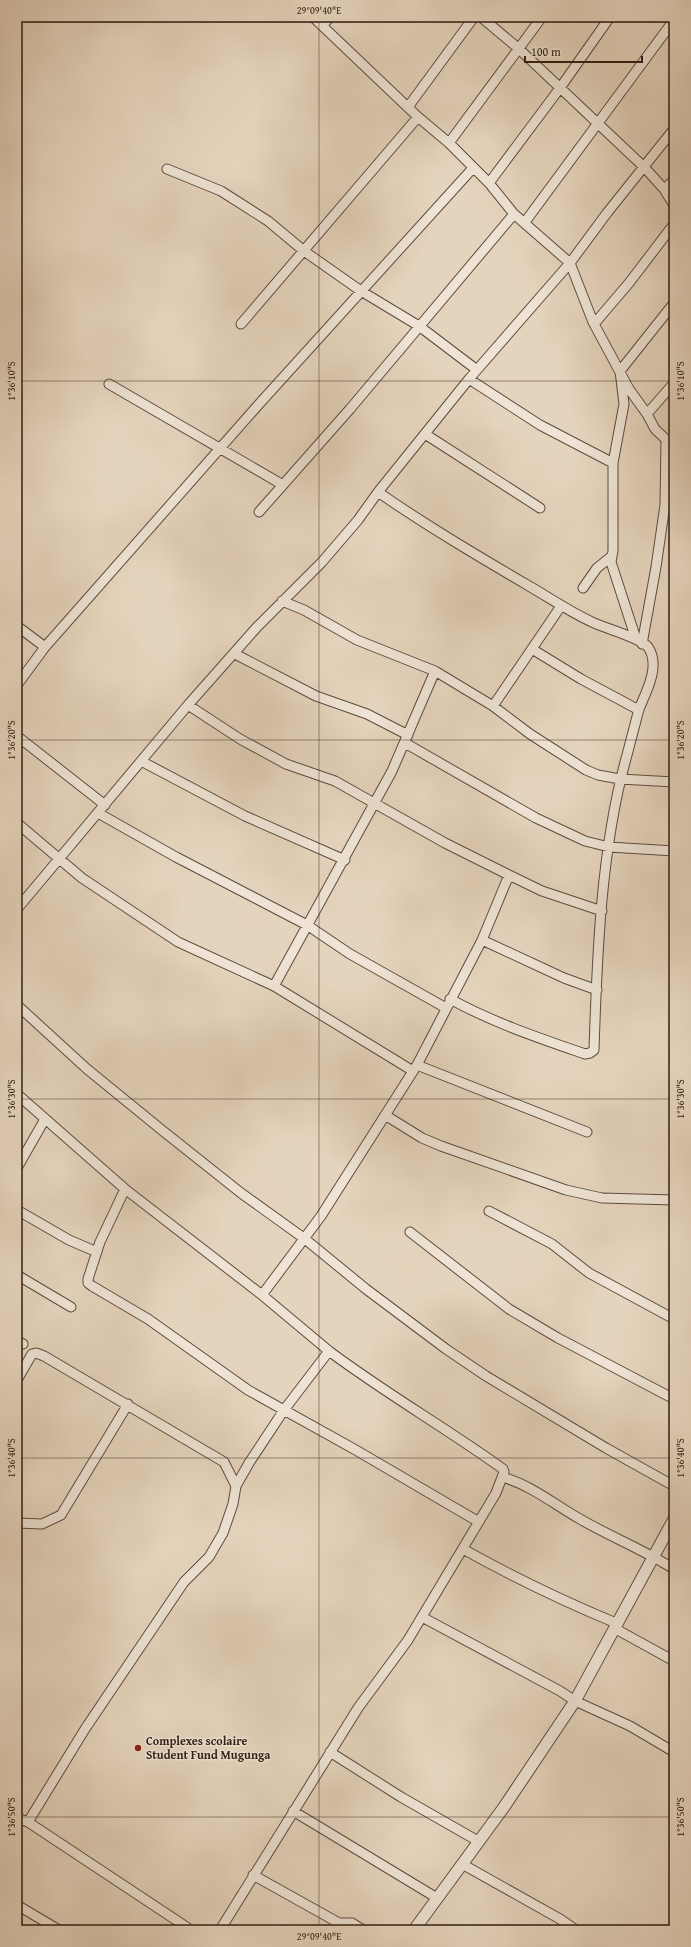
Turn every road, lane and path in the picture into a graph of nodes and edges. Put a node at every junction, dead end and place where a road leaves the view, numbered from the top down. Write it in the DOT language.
graph roads {
  1 [pos="313,17"];
  2 [pos="330,17"];
  3 [pos="474,17"];
  4 [pos="481,17"];
  5 [pos="542,17"];
  6 [pos="610,17"];
  7 [pos="674,20"];
  8 [pos="322,26"];
  9 [pos="518,48"];
  10 [pos="560,88"];
  11 [pos="408,107"];
  12 [pos="418,117"];
  13 [pos="598,124"];
  14 [pos="674,129"];
  15 [pos="449,143"];
  16 [pos="473,168"];
  17 [pos="645,168"];
  18 [pos="167,169"];
  19 [pos="674,180"];
  20 [pos="489,183"];
  21 [pos="664,189"];
  22 [pos="674,205"];
  23 [pos="514,214"];
  24 [pos="525,222"];
  25 [pos="674,224"];
  26 [pos="304,251"];
  27 [pos="570,263"];
  28 [pos="361,291"];
  29 [pos="674,303"];
  30 [pos="241,324"];
  31 [pos="594,324"];
  32 [pos="419,326"];
  33 [pos="477,370"];
  34 [pos="620,371"];
  35 [pos="469,379"];
  36 [pos="674,383"];
  37 [pos="109,384"];
  38 [pos="648,414"];
  39 [pos="425,434"];
  40 [pos="666,439"];
  41 [pos="674,447"];
  42 [pos="221,449"];
  43 [pos="613,463"];
  44 [pos="283,486"];
  45 [pos="378,492"];
  46 [pos="540,508"];
  47 [pos="259,512"];
  48 [pos="612,556"];
  49 [pos="583,588"];
  50 [pos="282,601"];
  51 [pos="561,606"];
  52 [pos="17,626"];
  53 [pos="639,641"];
  54 [pos="45,647"];
  55 [pos="532,649"];
  56 [pos="234,654"];
  57 [pos="435,670"];
  58 [pos="17,685"];
  59 [pos="188,705"];
  60 [pos="494,706"];
  61 [pos="639,710"];
  62 [pos="17,736"];
  63 [pos="406,739"];
  64 [pos="141,760"];
  65 [pos="620,779"];
  66 [pos="674,782"];
  67 [pos="376,803"];
  68 [pos="105,805"];
  69 [pos="98,813"];
  70 [pos="17,823"];
  71 [pos="609,847"];
  72 [pos="674,851"];
  73 [pos="59,858"];
  74 [pos="345,860"];
  75 [pos="509,875"];
  76 [pos="17,909"];
  77 [pos="602,911"];
  78 [pos="308,924"];
  79 [pos="482,940"];
  80 [pos="274,986"];
  81 [pos="597,990"];
  82 [pos="450,999"];
  83 [pos="17,1005"];
  84 [pos="446,1008"];
  85 [pos="415,1068"];
  86 [pos="17,1094"];
  87 [pos="385,1115"];
  88 [pos="45,1119"];
  89 [pos="587,1132"];
  90 [pos="17,1168"];
  91 [pos="125,1189"];
  92 [pos="674,1200"];
  93 [pos="17,1210"];
  94 [pos="489,1211"];
  95 [pos="410,1232"];
  96 [pos="305,1239"];
  97 [pos="96,1252"];
  98 [pos="17,1276"];
  99 [pos="262,1295"];
  100 [pos="71,1307"];
  101 [pos="674,1319"];
  102 [pos="329,1351"];
  103 [pos="17,1380"];
  104 [pos="674,1399"];
  105 [pos="128,1404"];
  106 [pos="284,1410"];
  107 [pos="502,1477"];
  108 [pos="236,1486"];
  109 [pos="674,1486"];
  110 [pos="674,1519"];
  111 [pos="479,1522"];
  112 [pos="17,1523"];
  113 [pos="463,1549"];
  114 [pos="654,1556"];
  115 [pos="674,1569"];
  116 [pos="422,1616"];
  117 [pos="615,1625"];
  118 [pos="674,1661"];
  119 [pos="575,1701"];
  120 [pos="330,1752"];
  121 [pos="674,1752"];
  122 [pos="293,1811"];
  123 [pos="17,1818"];
  124 [pos="28,1822"];
  125 [pos="478,1841"];
  126 [pos="462,1864"];
  127 [pos="253,1875"];
  128 [pos="437,1898"];
  129 [pos="17,1905"];
  130 [pos="59,1930"];
  131 [pos="191,1930"];
  132 [pos="220,1930"];
  133 [pos="363,1930"];
  134 [pos="414,1930"];
  135 [pos="576,1930"];
  1 -- 8 [label="street"];
  2 -- 8 [label="street"];
  3 -- 11 [label="street"];
  4 -- 9 [label="street"];
  5 -- 9 [label="street"];
  6 -- 10 [label="street"];
  7 -- 13 [label="street"];
  8 -- 11 [label="street"];
  9 -- 10 [label="street"];
  9 -- 15 [label="street"];
  10 -- 13 [label="street"];
  10 -- 20 [label="street"];
  11 -- 12 [label="street"];
  12 -- 15 [label="street"];
  12 -- 26 [label="street"];
  13 -- 17 [label="street"];
  13 -- 24 [label="street"];
  14 -- 17 [label="street"];
  15 -- 16 [label="street"];
  16 -- 20 [label="street"];
  16 -- 28 [label="street"];
  17 -- 21 [label="street"];
  17 -- 27 [label="street"];
  18 -- 26 [label="street"];
  19 -- 21 [label="street"];
  20 -- 23 [label="street"];
  21 -- 22 [label="street"];
  23 -- 24 [label="street"];
  23 -- 32 [label="street"];
  24 -- 27 [label="street"];
  25 -- 31 [label="street"];
  26 -- 28 [label="street"];
  26 -- 30 [label="street"];
  27 -- 31 [label="street"];
  27 -- 33 [label="street"];
  28 -- 32 [label="street"];
  28 -- 42 [label="street"];
  29 -- 34 [label="street"];
  31 -- 34 [label="street"];
  32 -- 33 [label="street"];
  32 -- 44 [label="street"];
  33 -- 35 [label="street"];
  34 -- 38 [label="street"];
  34 -- 43 [label="street"];
  35 -- 39 [label="street"];
  35 -- 43 [label="street"];
  36 -- 38 [label="street"];
  37 -- 42 [label="street"];
  38 -- 40 [label="street"];
  39 -- 45 [label="street"];
  39 -- 46 [label="street"];
  40 -- 41 [label="street"];
  40 -- 53 [label="street"];
  42 -- 44 [label="street"];
  42 -- 54 [label="street"];
  43 -- 48 [label="street"];
  44 -- 47 [label="street"];
  45 -- 50 [label="street"];
  45 -- 51 [label="street"];
  48 -- 49 [label="street"];
  48 -- 53 [label="street"];
  50 -- 56 [label="street"];
  50 -- 57 [label="street"];
  51 -- 53 [label="street"];
  51 -- 55 [label="street"];
  52 -- 54 [label="street"];
  53 -- 61 [label="street"];
  54 -- 58 [label="street"];
  55 -- 60 [label="street"];
  55 -- 61 [label="street"];
  56 -- 59 [label="street"];
  56 -- 63 [label="street"];
  57 -- 60 [label="street"];
  57 -- 63 [label="street"];
  59 -- 64 [label="street"];
  59 -- 67 [label="street"];
  60 -- 65 [label="street"];
  61 -- 65 [label="street"];
  62 -- 68 [label="street"];
  63 -- 67 [label="street"];
  63 -- 71 [label="street"];
  64 -- 68 [label="street"];
  64 -- 74 [label="street"];
  65 -- 66 [label="street"];
  65 -- 71 [label="street"];
  67 -- 74 [label="street"];
  67 -- 75 [label="street"];
  68 -- 69 [label="street"];
  69 -- 73 [label="street"];
  69 -- 78 [label="street"];
  70 -- 73 [label="street"];
  71 -- 72 [label="street"];
  71 -- 77 [label="street"];
  73 -- 76 [label="street"];
  73 -- 80 [label="street"];
  74 -- 78 [label="street"];
  75 -- 77 [label="street"];
  75 -- 79 [label="street"];
  77 -- 81 [label="street"];
  78 -- 80 [label="street"];
  78 -- 84 [label="street"];
  79 -- 81 [label="street"];
  79 -- 82 [label="street"];
  80 -- 85 [label="street"];
  81 -- 82 [label="street"];
  82 -- 84 [label="street"];
  83 -- 96 [label="street"];
  84 -- 85 [label="street"];
  85 -- 87 [label="street"];
  85 -- 89 [label="street"];
  86 -- 88 [label="street"];
  87 -- 92 [label="street"];
  87 -- 96 [label="street"];
  88 -- 90 [label="street"];
  88 -- 91 [label="street"];
  91 -- 97 [label="street"];
  91 -- 99 [label="street"];
  93 -- 97 [label="street"];
  94 -- 101 [label="street"];
  95 -- 104 [label="street"];
  96 -- 99 [label="street"];
  96 -- 109 [label="street"];
  97 -- 106 [label="street"];
  98 -- 100 [label="street"];
  99 -- 102 [label="street"];
  102 -- 106 [label="street"];
  102 -- 107 [label="street"];
  103 -- 105 [label="street"];
  105 -- 108 [label="street"];
  105 -- 112 [label="street"];
  106 -- 108 [label="street"];
  106 -- 111 [label="street"];
  107 -- 111 [label="street"];
  107 -- 114 [label="street"];
  108 -- 124 [label="street"];
  110 -- 114 [label="street"];
  111 -- 113 [label="street"];
  113 -- 116 [label="street"];
  113 -- 117 [label="street"];
  114 -- 115 [label="street"];
  114 -- 117 [label="street"];
  116 -- 119 [label="street"];
  116 -- 120 [label="street"];
  117 -- 118 [label="street"];
  117 -- 119 [label="street"];
  119 -- 121 [label="street"];
  119 -- 125 [label="street"];
  120 -- 122 [label="street"];
  120 -- 125 [label="street"];
  122 -- 127 [label="street"];
  122 -- 128 [label="street"];
  123 -- 124 [label="street"];
  124 -- 131 [label="street"];
  125 -- 126 [label="street"];
  126 -- 128 [label="street"];
  126 -- 135 [label="street"];
  127 -- 132 [label="street"];
  127 -- 133 [label="street"];
  128 -- 134 [label="street"];
  129 -- 130 [label="street"];
}
